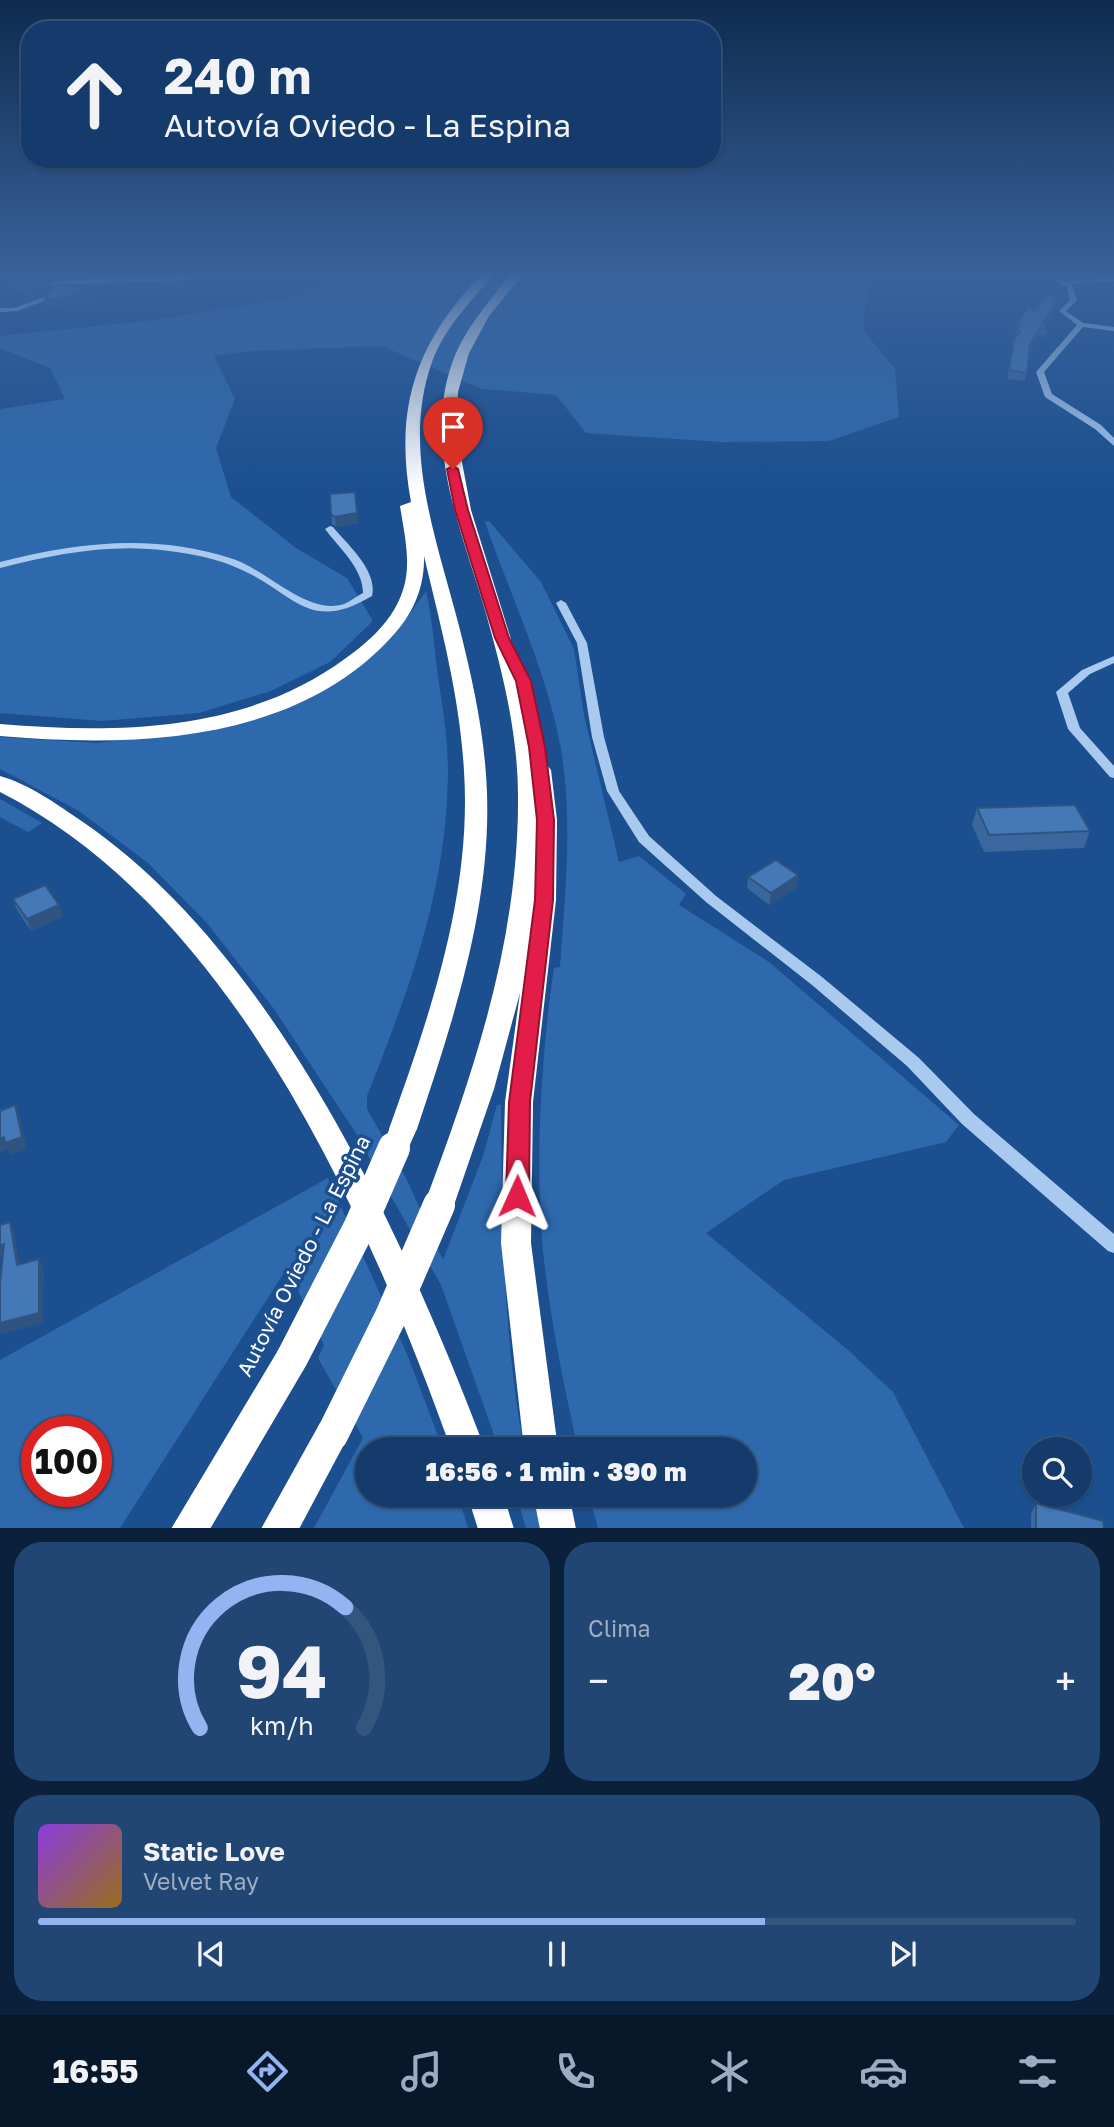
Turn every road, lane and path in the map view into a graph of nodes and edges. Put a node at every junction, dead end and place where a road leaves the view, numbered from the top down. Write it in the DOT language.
graph roads {
  1 [pos="434,346"];
  2 [pos="465,346"];
  3 [pos="1062,346"];
  4 [pos="1114,443"];
  5 [pos="410,452"];
  6 [pos="330,529"];
  7 [pos="0,565"];
  8 [pos="561,603"];
  9 [pos="502,638"];
  10 [pos="1114,659"];
  11 [pos="0,730"];
  12 [pos="1114,774"];
  13 [pos="0,783"];
  14 [pos="1114,1245"];
  15 [pos="463,1437"];
  16 [pos="540,1437"];
  17 [pos="489,1507"];
  18 [pos="554,1507"];
  19 [pos="189,1528"];
  20 [pos="279,1528"];
  21 [pos="496,1528"];
  22 [pos="558,1528"];
  1 -- 5 [label="highway, Autovía Oviedo - La Espina"];
  2 -- 9 [label="highway"];
  3 -- 4 [label="street"];
  5 -- 11 [label="highway"];
  5 -- 19 [label="highway, Autovía Oviedo - La Espina, bridge"];
  6 -- 7 [label="street"];
  8 -- 14 [label="street"];
  9 -- 16 [label="highway"];
  9 -- 20 [label="highway, bridge"];
  10 -- 12 [label="street"];
  13 -- 15 [label="highway"];
  17 -- 21 [label="highway"];
  18 -- 22 [label="highway"];
}
